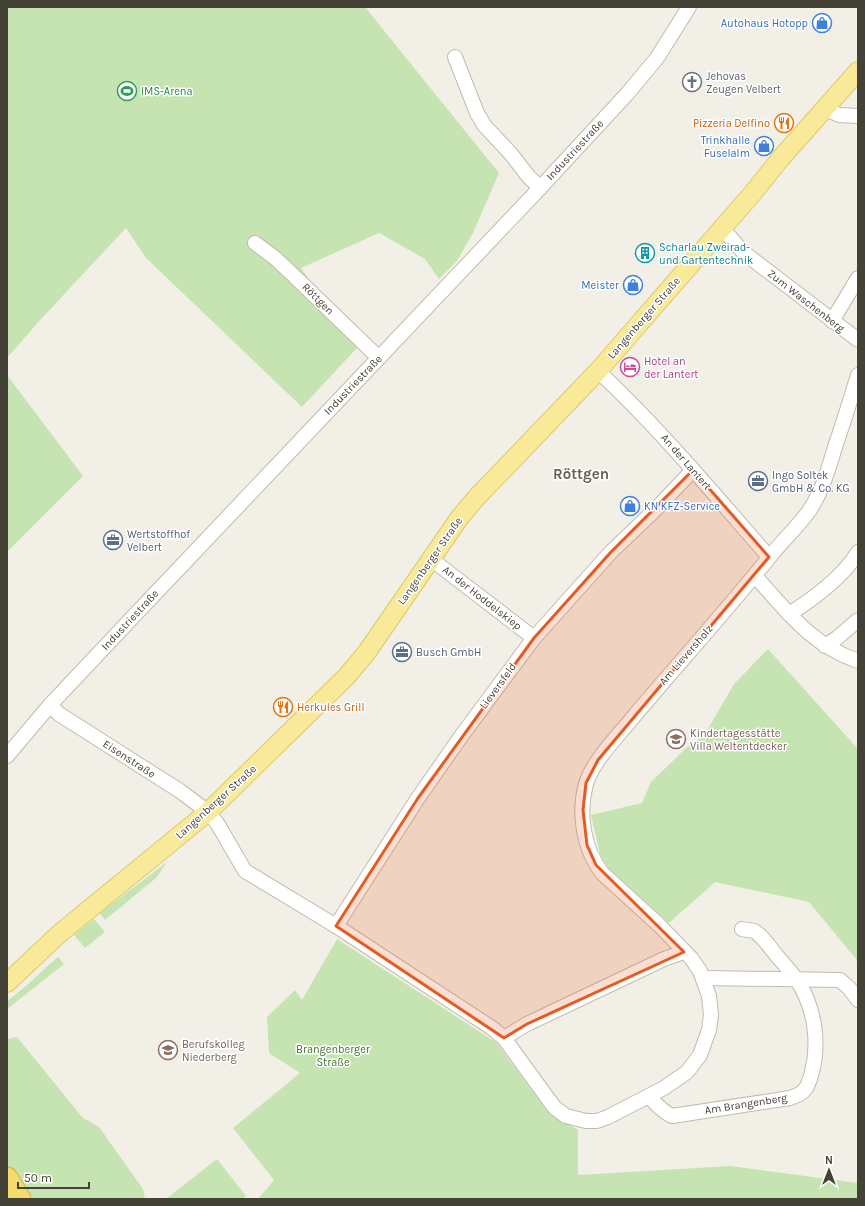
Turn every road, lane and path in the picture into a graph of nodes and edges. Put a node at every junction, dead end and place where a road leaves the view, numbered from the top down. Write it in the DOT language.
graph roads {
  1 [pos="689,7"];
  2 [pos="455,58"];
  3 [pos="858,70"];
  4 [pos="824,108"];
  5 [pos="858,116"];
  6 [pos="540,188"];
  7 [pos="722,228"];
  8 [pos="255,243"];
  9 [pos="858,278"];
  10 [pos="832,320"];
  11 [pos="858,340"];
  12 [pos="378,358"];
  13 [pos="598,371"];
  14 [pos="858,375"];
  15 [pos="693,470"];
  16 [pos="858,552"];
  17 [pos="769,557"];
  18 [pos="431,559"];
  19 [pos="754,576"];
  20 [pos="789,614"];
  21 [pos="858,620"];
  22 [pos="534,638"];
  23 [pos="825,646"];
  24 [pos="858,661"];
  25 [pos="50,705"];
  26 [pos="7,756"];
  27 [pos="208,812"];
  28 [pos="336,926"];
  29 [pos="742,929"];
  30 [pos="684,952"];
  31 [pos="703,978"];
  32 [pos="796,980"];
  33 [pos="7,983"];
  34 [pos="858,1000"];
  35 [pos="504,1038"];
  36 [pos="649,1096"];
  37 [pos="7,1178"];
  38 [pos="20,1199"];
  1 -- 6 [label="street, Industriestraße"];
  2 -- 6 [label="street"];
  3 -- 4 [label="main road, Langenberger Straße"];
  4 -- 5 [label="street"];
  4 -- 7 [label="main road, Langenberger Straße"];
  6 -- 12 [label="street, Industriestraße"];
  7 -- 10 [label="street, Zum Waschenberg"];
  7 -- 13 [label="main road, Langenberger Straße"];
  8 -- 12 [label="street, Röttgen"];
  9 -- 10 [label="street"];
  10 -- 11 [label="street, Zum Waschenberg"];
  12 -- 25 [label="street, Industriestraße"];
  13 -- 15 [label="street, An der Lantert"];
  13 -- 18 [label="main road, Langenberger Straße"];
  14 -- 17 [label="street, Am Lieversholz"];
  15 -- 17 [label="street, An der Lantert"];
  15 -- 22 [label="street, Lieversfeld"];
  16 -- 20 [label="street"];
  17 -- 19 [label="street, Am Lieversholz"];
  18 -- 22 [label="street, An der Hoddelskiep"];
  18 -- 27 [label="main road, Langenberger Straße"];
  19 -- 20 [label="street"];
  19 -- 30 [label="street, Am Lieversholz"];
  20 -- 23 [label="street"];
  21 -- 23 [label="street"];
  22 -- 28 [label="street, Lieversfeld"];
  23 -- 24 [label="street"];
  25 -- 26 [label="street, Industriestraße"];
  25 -- 27 [label="street, Eisenstraße"];
  27 -- 28 [label="street"];
  27 -- 33 [label="main road, Langenberger Straße"];
  28 -- 35 [label="street"];
  29 -- 32 [label="street, Am Brangenberg"];
  30 -- 31 [label="street"];
  30 -- 35 [label="street"];
  31 -- 32 [label="street"];
  31 -- 36 [label="street"];
  32 -- 34 [label="street"];
  32 -- 36 [label="street, Am Brangenberg"];
  35 -- 36 [label="street"];
  37 -- 38 [label="highway"];
}
